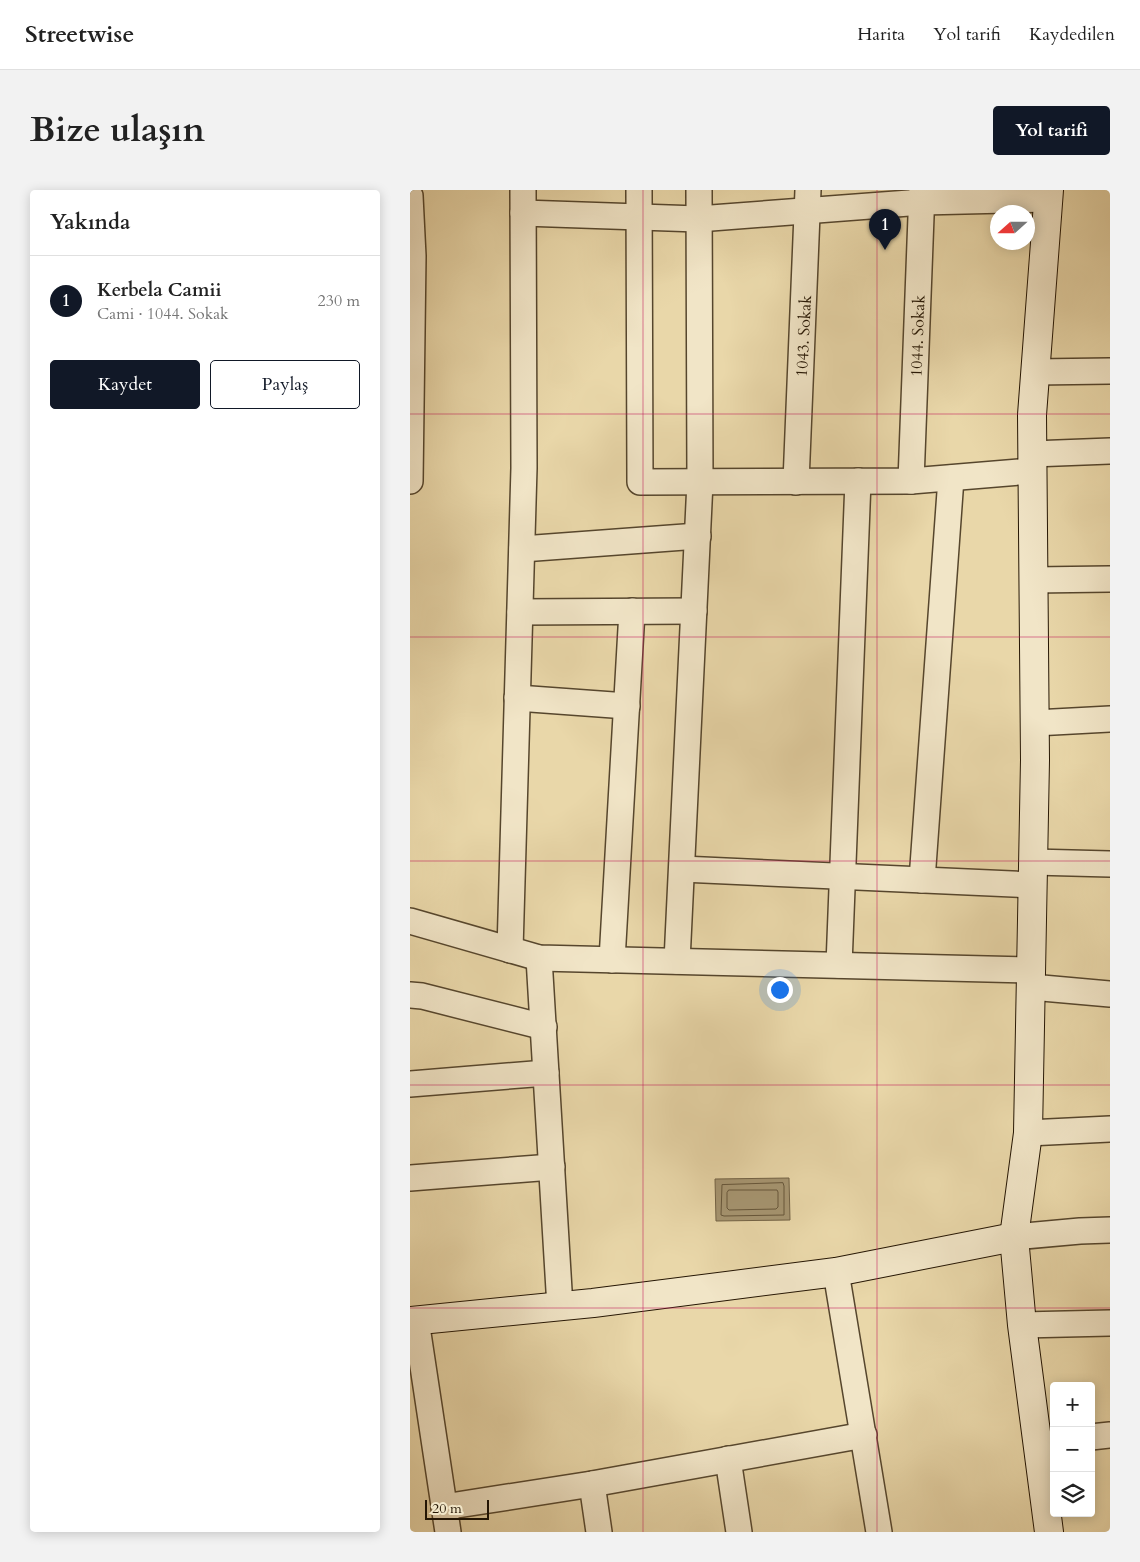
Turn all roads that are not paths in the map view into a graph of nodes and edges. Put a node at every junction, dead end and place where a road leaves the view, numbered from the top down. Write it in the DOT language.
graph roads {
  1 [pos="639,190"];
  2 [pos="699,190"];
  3 [pos="1048,195"];
  4 [pos="410,196"];
  5 [pos="922,196"];
  6 [pos="808,200"];
  7 [pos="523,202"];
  8 [pos="640,218"];
  9 [pos="698,219"];
  10 [pos="411,243"];
  11 [pos="1110,371"];
  12 [pos="1035,372"];
  13 [pos="410,435"];
  14 [pos="1110,450"];
  15 [pos="1032,462"];
  16 [pos="951,478"];
  17 [pos="410,481"];
  18 [pos="911,481"];
  19 [pos="700,482"];
  20 [pos="796,482"];
  21 [pos="858,482"];
  22 [pos="698,536"];
  23 [pos="522,549"];
  24 [pos="1110,579"];
  25 [pos="1033,580"];
  26 [pos="632,611"];
  27 [pos="694,611"];
  28 [pos="520,612"];
  29 [pos="517,698"];
  30 [pos="627,706"];
  31 [pos="1110,719"];
  32 [pos="1035,723"];
  33 [pos="1110,864"];
  34 [pos="682,869"];
  35 [pos="1033,873"];
  36 [pos="843,876"];
  37 [pos="922,880"];
  38 [pos="410,921"];
  39 [pos="510,950"];
  40 [pos="540,958"];
  41 [pos="612,960"];
  42 [pos="677,961"];
  43 [pos="839,965"];
  44 [pos="1031,979"];
  45 [pos="1110,994"];
  46 [pos="410,996"];
  47 [pos="544,1027"];
  48 [pos="546,1073"];
  49 [pos="410,1084"];
  50 [pos="1110,1129"];
  51 [pos="1028,1132"];
  52 [pos="552,1167"];
  53 [pos="410,1178"];
  54 [pos="1110,1230"];
  55 [pos="1014,1237"];
  56 [pos="836,1272"];
  57 [pos="560,1307"];
  58 [pos="413,1320"];
  59 [pos="1110,1323"];
  60 [pos="1022,1325"];
  61 [pos="864,1435"];
  62 [pos="1110,1435"];
  63 [pos="1095,1437"];
  64 [pos="1046,1442"];
  65 [pos="728,1459"];
  66 [pos="592,1484"];
  67 [pos="444,1507"];
  68 [pos="448,1532"];
  69 [pos="599,1532"];
  70 [pos="739,1532"];
  71 [pos="880,1532"];
  72 [pos="1049,1532"];
  1 -- 8 [label="street"];
  2 -- 9 [label="street"];
  3 -- 5 [label="street"];
  3 -- 12 [label="main road"];
  4 -- 10 [label="street"];
  5 -- 6 [label="street"];
  5 -- 18 [label="street, 1044. Sokak"];
  6 -- 9 [label="street"];
  6 -- 20 [label="street, 1043. Sokak"];
  7 -- 8 [label="street"];
  7 -- 23 [label="street"];
  8 -- 9 [label="street"];
  8 -- 19 [label="street"];
  9 -- 19 [label="street"];
  10 -- 13 [label="street"];
  11 -- 12 [label="street"];
  12 -- 15 [label="main road"];
  13 -- 17 [label="street"];
  14 -- 15 [label="street"];
  15 -- 16 [label="street"];
  15 -- 25 [label="main road"];
  16 -- 18 [label="street"];
  16 -- 37 [label="street"];
  18 -- 21 [label="street"];
  19 -- 20 [label="street"];
  19 -- 22 [label="street"];
  20 -- 21 [label="street"];
  21 -- 36 [label="street"];
  22 -- 23 [label="street"];
  22 -- 27 [label="street"];
  23 -- 28 [label="street"];
  24 -- 25 [label="street"];
  25 -- 32 [label="main road"];
  26 -- 27 [label="street"];
  26 -- 28 [label="street"];
  26 -- 30 [label="street"];
  27 -- 34 [label="street"];
  28 -- 29 [label="street"];
  29 -- 30 [label="street"];
  29 -- 39 [label="street"];
  30 -- 41 [label="street"];
  31 -- 32 [label="street"];
  32 -- 35 [label="main road"];
  33 -- 35 [label="street"];
  34 -- 36 [label="street"];
  34 -- 42 [label="street"];
  35 -- 37 [label="street"];
  35 -- 44 [label="main road"];
  36 -- 37 [label="street"];
  36 -- 43 [label="street"];
  38 -- 39 [label="street"];
  39 -- 40 [label="street"];
  40 -- 41 [label="street"];
  40 -- 47 [label="street"];
  41 -- 42 [label="street"];
  42 -- 43 [label="street"];
  43 -- 44 [label="street"];
  44 -- 45 [label="street"];
  44 -- 51 [label="main road"];
  46 -- 47 [label="street"];
  47 -- 48 [label="street"];
  48 -- 49 [label="street"];
  48 -- 52 [label="street"];
  50 -- 51 [label="street"];
  51 -- 55 [label="main road"];
  52 -- 53 [label="street"];
  52 -- 57 [label="street"];
  54 -- 55 [label="street"];
  55 -- 56 [label="main road"];
  55 -- 60 [label="main road"];
  56 -- 57 [label="main road"];
  56 -- 61 [label="street"];
  57 -- 58 [label="main road"];
  58 -- 67 [label="street"];
  59 -- 60 [label="street"];
  60 -- 64 [label="main road"];
  61 -- 65 [label="street"];
  61 -- 71 [label="street"];
  62 -- 63 [label="street"];
  64 -- 72 [label="main road"];
  65 -- 66 [label="street"];
  65 -- 70 [label="street"];
  66 -- 67 [label="street"];
  66 -- 69 [label="street"];
  67 -- 68 [label="street"];
}
